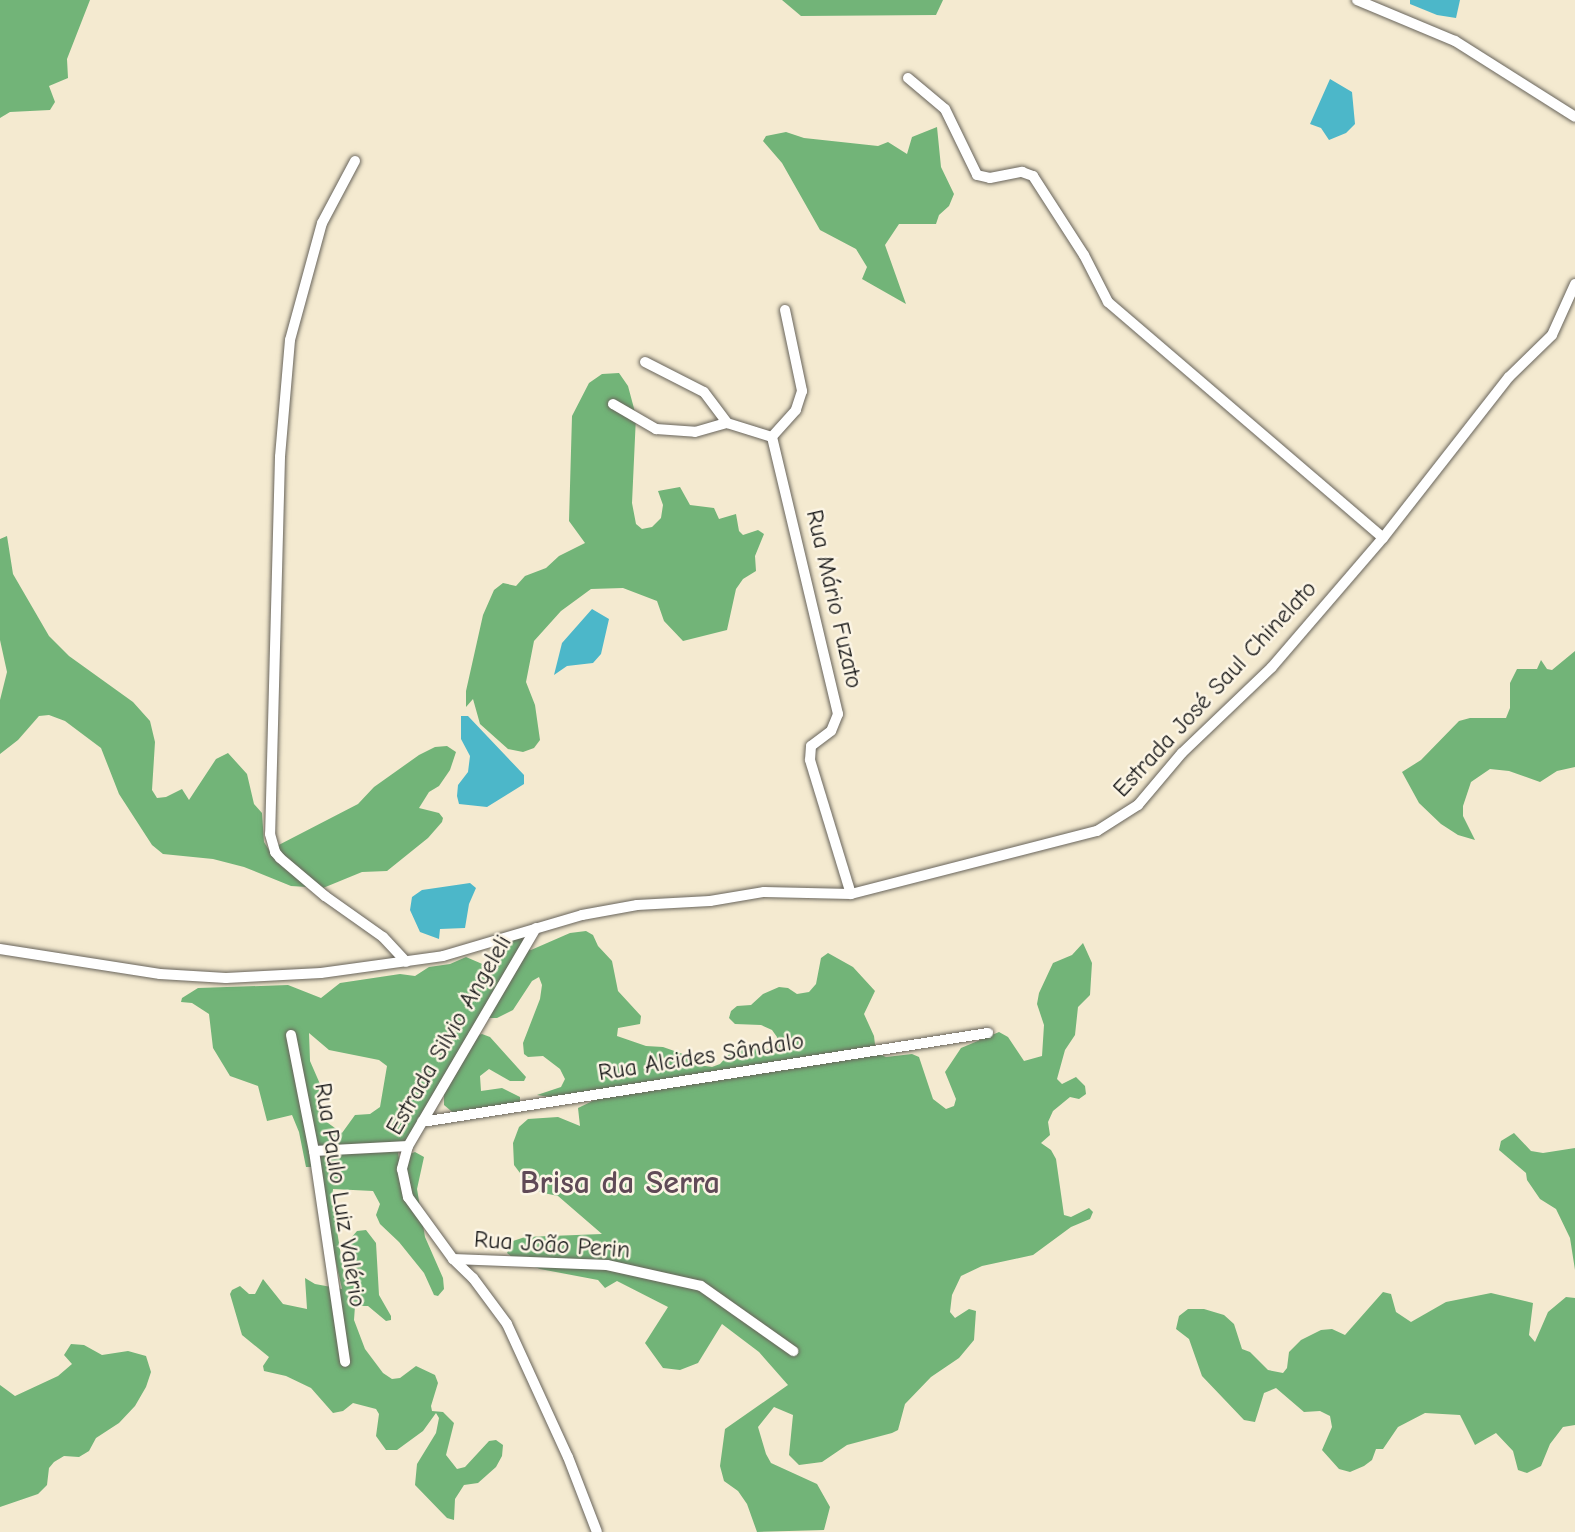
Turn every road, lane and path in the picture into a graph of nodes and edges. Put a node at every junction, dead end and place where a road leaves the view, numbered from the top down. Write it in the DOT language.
graph roads {
  1 [pos="1357,0"];
  2 [pos="908,78"];
  3 [pos="1575,117"];
  4 [pos="355,161"];
  5 [pos="1575,284"];
  6 [pos="785,310"];
  7 [pos="645,362"];
  8 [pos="613,404"];
  9 [pos="727,424"];
  10 [pos="772,437"];
  11 [pos="1383,538"];
  12 [pos="851,894"];
  13 [pos="536,928"];
  14 [pos="0,948"];
  15 [pos="406,962"];
  16 [pos="988,1033"];
  17 [pos="291,1035"];
  18 [pos="422,1122"];
  19 [pos="408,1146"];
  20 [pos="314,1151"];
  21 [pos="453,1259"];
  22 [pos="793,1351"];
  23 [pos="345,1362"];
  24 [pos="597,1532"];
  1 -- 3 [label="street"];
  2 -- 11 [label="street"];
  4 -- 15 [label="street"];
  5 -- 11 [label="street, Estrada José Saul Chinelato"];
  6 -- 10 [label="street"];
  7 -- 9 [label="street"];
  8 -- 9 [label="street"];
  9 -- 10 [label="street"];
  10 -- 12 [label="street, Rua Mário Fuzato"];
  11 -- 12 [label="street, Estrada José Saul Chinelato"];
  12 -- 13 [label="street, Estrada José Saul Chinelato"];
  13 -- 15 [label="street, Estrada José Saul Chinelato"];
  13 -- 18 [label="street, Estrada Silvio Angeleli"];
  14 -- 15 [label="street, Estrada José Saul Chinelato"];
  16 -- 18 [label="street, Rua Alcides Sândalo"];
  17 -- 20 [label="street, Rua Paulo Luiz Valério"];
  18 -- 19 [label="street, Estrada Silvio Angeleli"];
  19 -- 20 [label="street"];
  19 -- 21 [label="street, Estrada Silvio Angeleli"];
  20 -- 23 [label="street, Rua Paulo Luiz Valério"];
  21 -- 22 [label="street, Rua João Perin"];
  21 -- 24 [label="street, Estrada Silvio Angeleli"];
}
